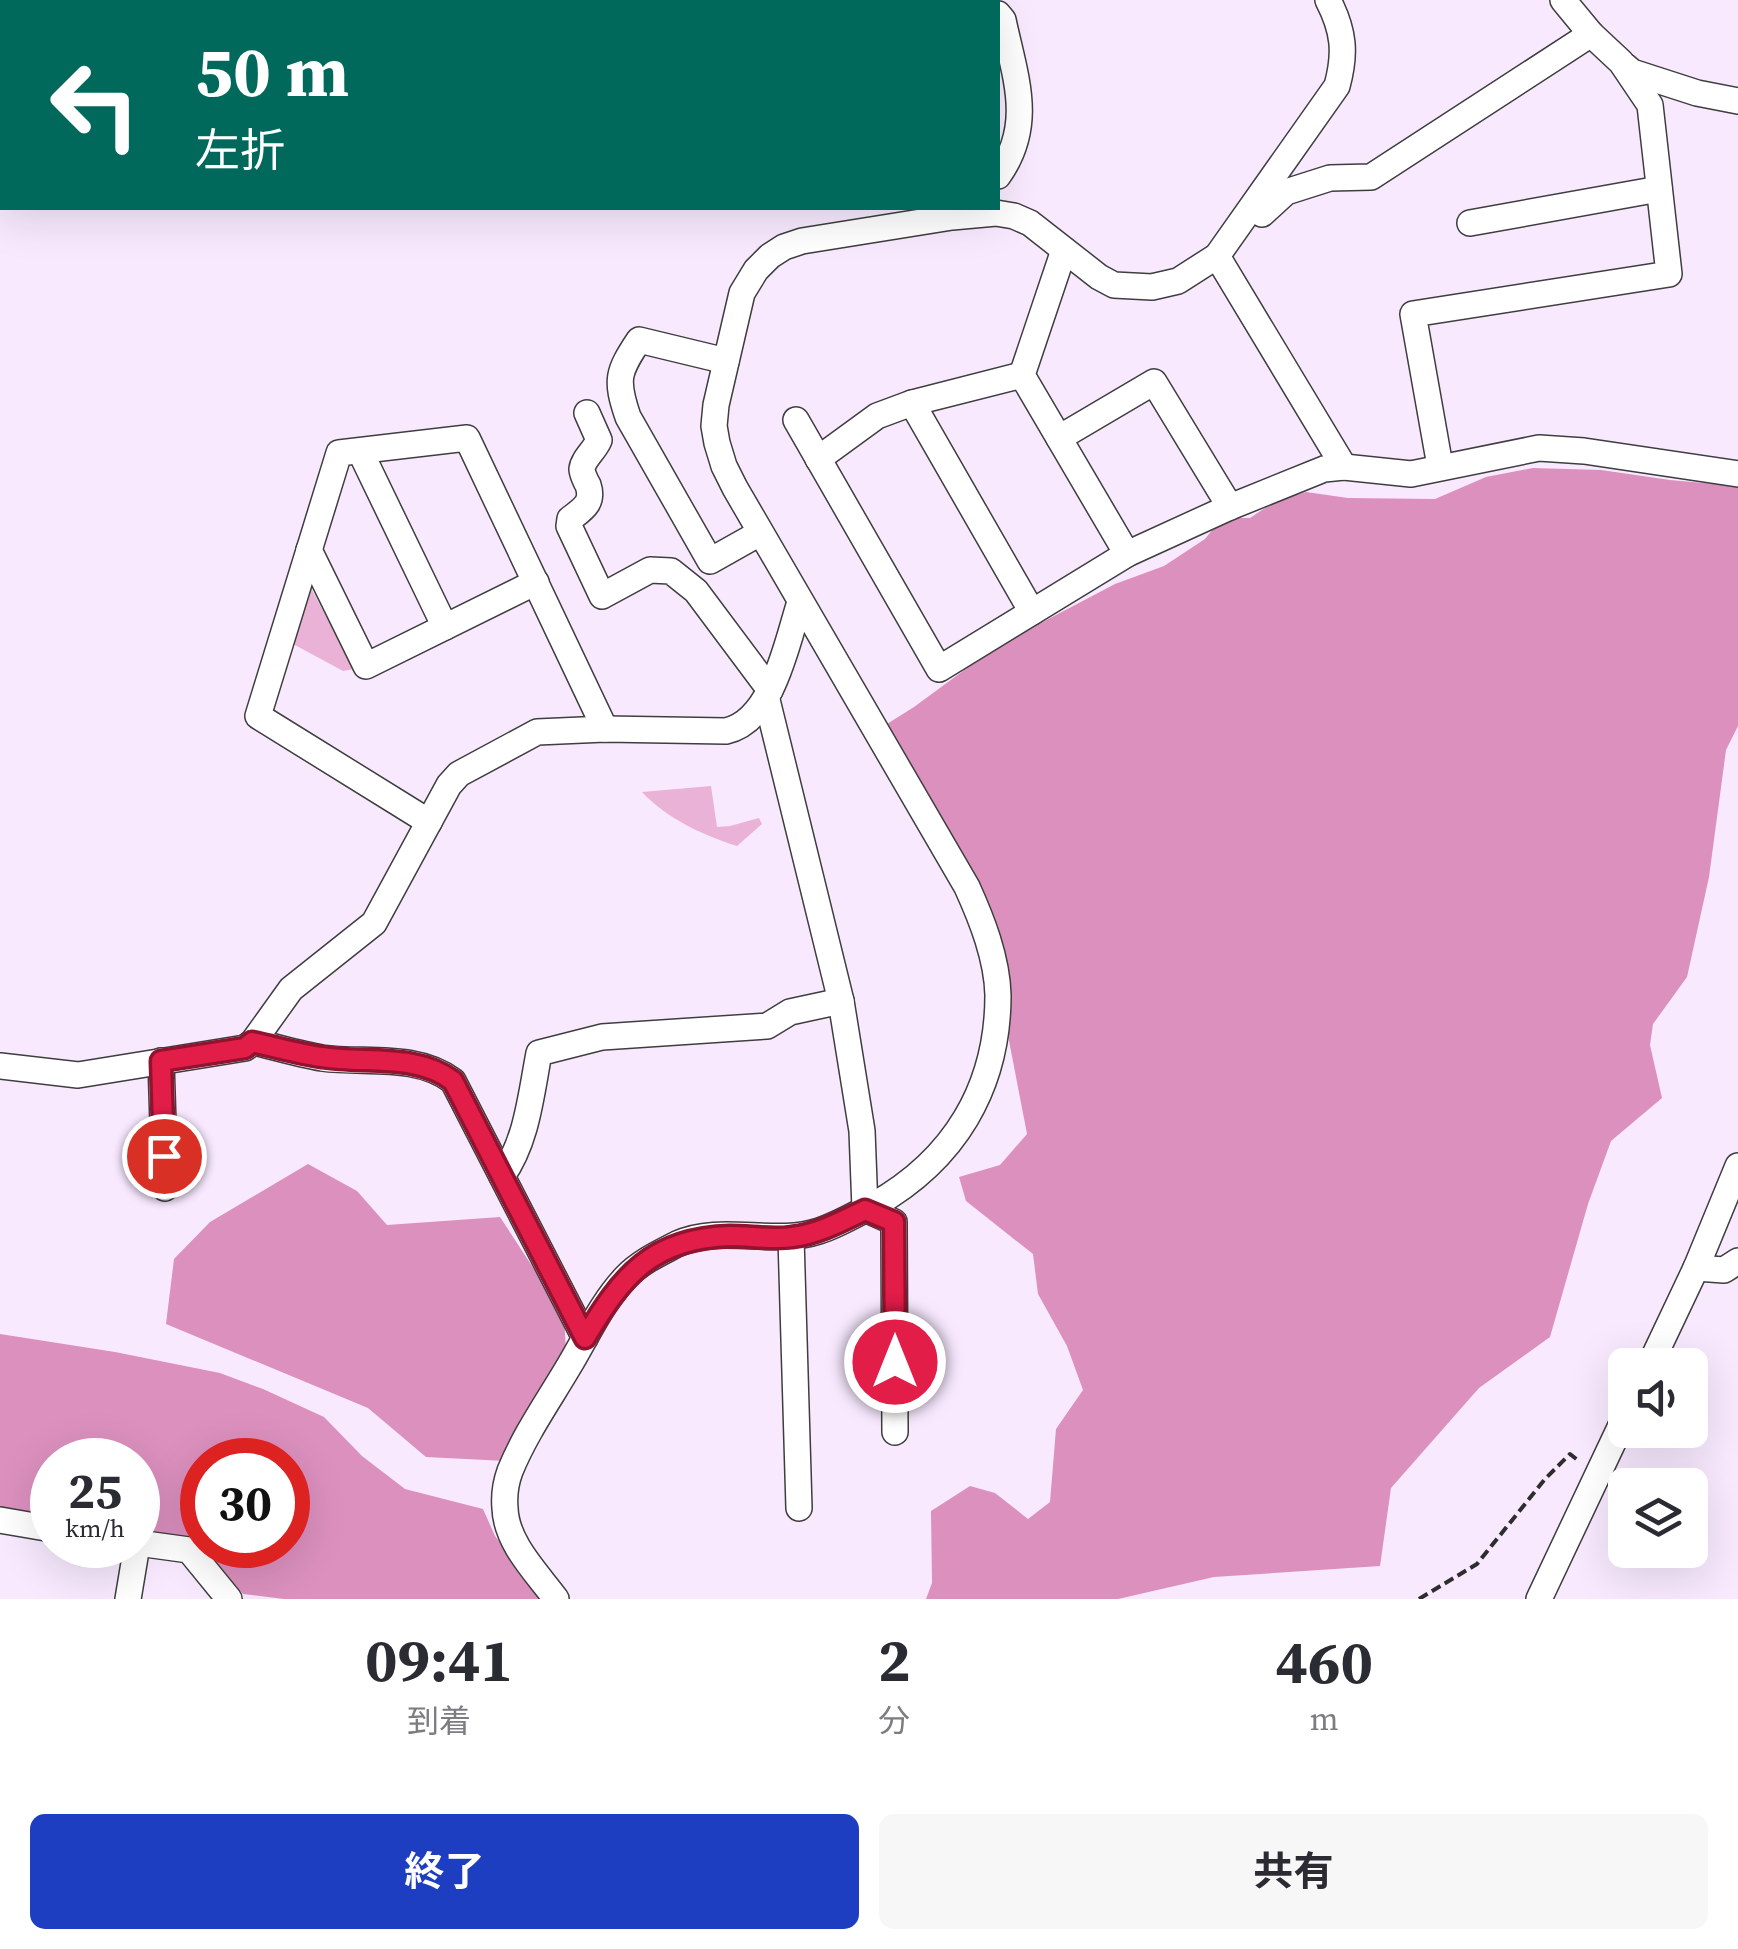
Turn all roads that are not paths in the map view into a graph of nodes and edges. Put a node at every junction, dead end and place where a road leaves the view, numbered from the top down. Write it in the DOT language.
graph roads {
  1 [pos="1328,0"];
  2 [pos="1562,0"];
  3 [pos="1000,17"];
  4 [pos="1591,34"];
  5 [pos="1621,62"];
  6 [pos="1738,101"];
  7 [pos="1000,173"];
  8 [pos="1659,190"];
  9 [pos="1253,205"];
  10 [pos="955,212"];
  11 [pos="870,218"];
  12 [pos="1470,222"];
  13 [pos="1064,250"];
  14 [pos="1217,256"];
  15 [pos="726,361"];
  16 [pos="1022,376"];
  17 [pos="912,403"];
  18 [pos="587,413"];
  19 [pos="796,420"];
  20 [pos="1059,438"];
  21 [pos="360,451"];
  22 [pos="818,459"];
  23 [pos="1440,466"];
  24 [pos="1344,467"];
  25 [pos="1738,474"];
  26 [pos="1230,507"];
  27 [pos="760,533"];
  28 [pos="309,550"];
  29 [pos="1126,554"];
  30 [pos="536,582"];
  31 [pos="800,602"];
  32 [pos="1032,612"];
  33 [pos="446,627"];
  34 [pos="769,695"];
  35 [pos="606,730"];
  36 [pos="429,822"];
  37 [pos="841,1001"];
  38 [pos="252,1042"];
  39 [pos="161,1061"];
  40 [pos="0,1066"];
  41 [pos="1738,1166"];
  42 [pos="502,1176"];
  43 [pos="166,1188"];
  44 [pos="865,1210"];
  45 [pos="791,1238"];
  46 [pos="1696,1268"];
  47 [pos="1734,1271"];
  48 [pos="585,1338"];
  49 [pos="1658,1348"];
  50 [pos="895,1432"];
  51 [pos="1610,1448"];
  52 [pos="799,1508"];
  53 [pos="0,1520"];
  54 [pos="30,1525"];
  55 [pos="160,1547"];
  56 [pos="133,1568"];
  57 [pos="128,1599"];
  58 [pos="229,1599"];
  59 [pos="556,1599"];
  60 [pos="1539,1599"];
  1 -- 9 [label="street"];
  2 -- 4 [label="street"];
  3 -- 7 [label="street"];
  4 -- 5 [label="street"];
  4 -- 9 [label="street"];
  5 -- 6 [label="street"];
  5 -- 8 [label="street"];
  8 -- 12 [label="street"];
  8 -- 23 [label="street"];
  9 -- 14 [label="street"];
  10 -- 11 [label="street"];
  10 -- 13 [label="street"];
  11 -- 15 [label="street"];
  13 -- 14 [label="street"];
  13 -- 16 [label="street"];
  14 -- 24 [label="street"];
  15 -- 27 [label="street"];
  15 -- 27 [label="street"];
  16 -- 17 [label="street"];
  16 -- 20 [label="street"];
  17 -- 22 [label="street"];
  17 -- 32 [label="street"];
  18 -- 34 [label="street"];
  19 -- 22 [label="street"];
  20 -- 26 [label="street"];
  20 -- 29 [label="street"];
  21 -- 28 [label="street"];
  21 -- 30 [label="street"];
  21 -- 33 [label="street"];
  22 -- 32 [label="street"];
  23 -- 24 [label="street"];
  23 -- 25 [label="street"];
  24 -- 26 [label="street"];
  26 -- 29 [label="street"];
  27 -- 31 [label="street"];
  28 -- 33 [label="street"];
  28 -- 36 [label="street"];
  29 -- 32 [label="street"];
  30 -- 33 [label="street"];
  30 -- 35 [label="street"];
  31 -- 34 [label="street"];
  31 -- 44 [label="street"];
  34 -- 35 [label="street"];
  34 -- 37 [label="street"];
  35 -- 36 [label="street"];
  36 -- 38 [label="street"];
  37 -- 42 [label="street"];
  37 -- 44 [label="street"];
  38 -- 39 [label="street"];
  38 -- 42 [label="street"];
  39 -- 40 [label="street"];
  39 -- 43 [label="street"];
  41 -- 46 [label="street"];
  42 -- 48 [label="street"];
  44 -- 45 [label="street"];
  44 -- 50 [label="street"];
  45 -- 48 [label="street"];
  45 -- 52 [label="street"];
  46 -- 47 [label="street"];
  46 -- 49 [label="street"];
  48 -- 59 [label="street"];
  51 -- 60 [label="street"];
  53 -- 54 [label="street"];
  55 -- 58 [label="street"];
  56 -- 57 [label="street"];
}
